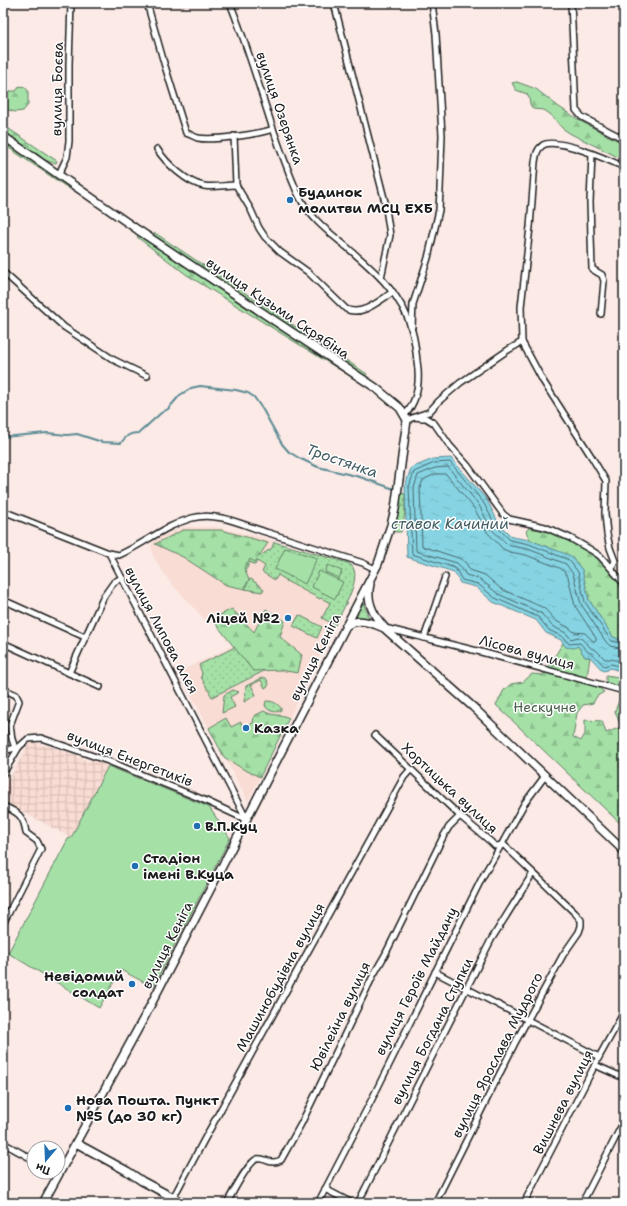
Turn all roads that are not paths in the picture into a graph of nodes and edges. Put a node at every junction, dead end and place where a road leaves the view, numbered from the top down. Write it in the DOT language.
graph roads {
  1 [pos="71,3"];
  2 [pos="147,3"];
  3 [pos="230,3"];
  4 [pos="334,3"];
  5 [pos="432,3"];
  6 [pos="571,3"];
  7 [pos="274,129"];
  8 [pos="3,136"];
  9 [pos="234,136"];
  10 [pos="624,139"];
  11 [pos="158,149"];
  12 [pos="592,154"];
  13 [pos="624,167"];
  14 [pos="59,174"];
  15 [pos="236,185"];
  16 [pos="3,272"];
  17 [pos="381,278"];
  18 [pos="393,292"];
  19 [pos="602,314"];
  20 [pos="412,330"];
  21 [pos="522,342"];
  22 [pos="147,376"];
  23 [pos="406,417"];
  24 [pos="415,417"];
  25 [pos="3,511"];
  26 [pos="109,553"];
  27 [pos="609,566"];
  28 [pos="375,569"];
  29 [pos="445,577"];
  30 [pos="122,578"];
  31 [pos="371,578"];
  32 [pos="624,584"];
  33 [pos="3,600"];
  34 [pos="346,626"];
  35 [pos="384,628"];
  36 [pos="85,638"];
  37 [pos="424,638"];
  38 [pos="3,643"];
  39 [pos="69,673"];
  40 [pos="100,687"];
  41 [pos="3,689"];
  42 [pos="624,691"];
  43 [pos="375,734"];
  44 [pos="17,747"];
  45 [pos="3,751"];
  46 [pos="411,769"];
  47 [pos="3,774"];
  48 [pos="546,776"];
  49 [pos="3,806"];
  50 [pos="460,816"];
  51 [pos="247,820"];
  52 [pos="501,845"];
  53 [pos="624,851"];
  54 [pos="533,873"];
  55 [pos="581,920"];
  56 [pos="3,924"];
  57 [pos="435,972"];
  58 [pos="466,989"];
  59 [pos="624,1012"];
  60 [pos="527,1020"];
  61 [pos="599,1057"];
  62 [pos="595,1065"];
  63 [pos="624,1078"];
  64 [pos="624,1121"];
  65 [pos="76,1143"];
  66 [pos="3,1144"];
  67 [pos="26,1156"];
  68 [pos="66,1160"];
  69 [pos="55,1180"];
  70 [pos="325,1189"];
  71 [pos="178,1201"];
  72 [pos="44,1203"];
  73 [pos="227,1203"];
  74 [pos="318,1203"];
  75 [pos="352,1203"];
  76 [pos="358,1203"];
  77 [pos="435,1203"];
  78 [pos="524,1203"];
  79 [pos="582,1203"];
  1 -- 14 [label="street, вулиця Боєва"];
  2 -- 9 [label="street"];
  3 -- 7 [label="street, вулиця Озерянка"];
  4 -- 17 [label="street"];
  5 -- 20 [label="street"];
  6 -- 10 [label="street"];
  7 -- 9 [label="street"];
  7 -- 17 [label="street, вулиця Озерянка"];
  8 -- 14 [label="main road, вулиця Кузьми Скрябіна"];
  9 -- 15 [label="street"];
  11 -- 15 [label="street"];
  12 -- 13 [label="street"];
  12 -- 19 [label="street"];
  12 -- 21 [label="street"];
  14 -- 23 [label="main road, вулиця Кузьми Скрябіна"];
  15 -- 18 [label="street"];
  16 -- 22 [label="street"];
  17 -- 18 [label="street, вулиця Озерянка"];
  18 -- 20 [label="street, вулиця Озерянка"];
  20 -- 23 [label="street, вулиця Озерянка"];
  21 -- 24 [label="street"];
  21 -- 27 [label="street"];
  23 -- 24 [label="street"];
  23 -- 28 [label="main road"];
  24 -- 27 [label="street"];
  25 -- 26 [label="street"];
  26 -- 28 [label="street"];
  26 -- 30 [label="street, вулиця Липова алея"];
  27 -- 32 [label="street"];
  28 -- 31 [label="main road, вулиця Кеніга"];
  29 -- 37 [label="street"];
  30 -- 36 [label="street"];
  30 -- 51 [label="street, вулиця Липова алея"];
  31 -- 34 [label="main road, вулиця Кеніга"];
  31 -- 35 [label="main road"];
  33 -- 36 [label="street"];
  34 -- 35 [label="main road"];
  34 -- 51 [label="main road, вулиця Кеніга"];
  35 -- 37 [label="street, Лісова вулиця"];
  35 -- 48 [label="main road"];
  36 -- 39 [label="street"];
  37 -- 42 [label="street, Лісова вулиця"];
  38 -- 39 [label="street"];
  39 -- 40 [label="street"];
  41 -- 44 [label="street"];
  43 -- 46 [label="street, Хортицька вулиця"];
  44 -- 45 [label="street, вулиця Енергетиків"];
  44 -- 47 [label="street"];
  44 -- 51 [label="street, вулиця Енергетиків"];
  46 -- 50 [label="street, Хортицька вулиця"];
  46 -- 71 [label="street, Машинобудівна вулиця"];
  48 -- 52 [label="street, вулиця Героїв Майдану"];
  48 -- 53 [label="main road"];
  49 -- 56 [label="street"];
  50 -- 52 [label="street, Хортицька вулиця"];
  50 -- 73 [label="street, Ювілейна вулиця"];
  51 -- 65 [label="main road, вулиця Кеніга"];
  52 -- 54 [label="street, Хортицька вулиця"];
  52 -- 57 [label="street, вулиця Героїв Майдану"];
  54 -- 55 [label="street, Хортицька вулиця"];
  54 -- 58 [label="street, вулиця Богдана Ступки"];
  55 -- 60 [label="street, вулиця Ярослава Мудрого"];
  57 -- 58 [label="street"];
  57 -- 70 [label="street, вулиця Героїв Майдану"];
  58 -- 60 [label="street"];
  58 -- 76 [label="street, вулиця Богдана Ступки"];
  59 -- 61 [label="street, Вишнева вулиця"];
  60 -- 61 [label="street"];
  60 -- 77 [label="street, вулиця Ярослава Мудрого"];
  61 -- 62 [label="street, Вишнева вулиця"];
  62 -- 63 [label="street"];
  62 -- 78 [label="street, Вишнева вулиця"];
  64 -- 79 [label="street"];
  65 -- 68 [label="main road, вулиця Кеніга"];
  65 -- 71 [label="main road"];
  66 -- 67 [label="street"];
  69 -- 72 [label="main road, вулиця Кеніга"];
  70 -- 74 [label="street, вулиця Героїв Майдану"];
  70 -- 75 [label="street"];
}
